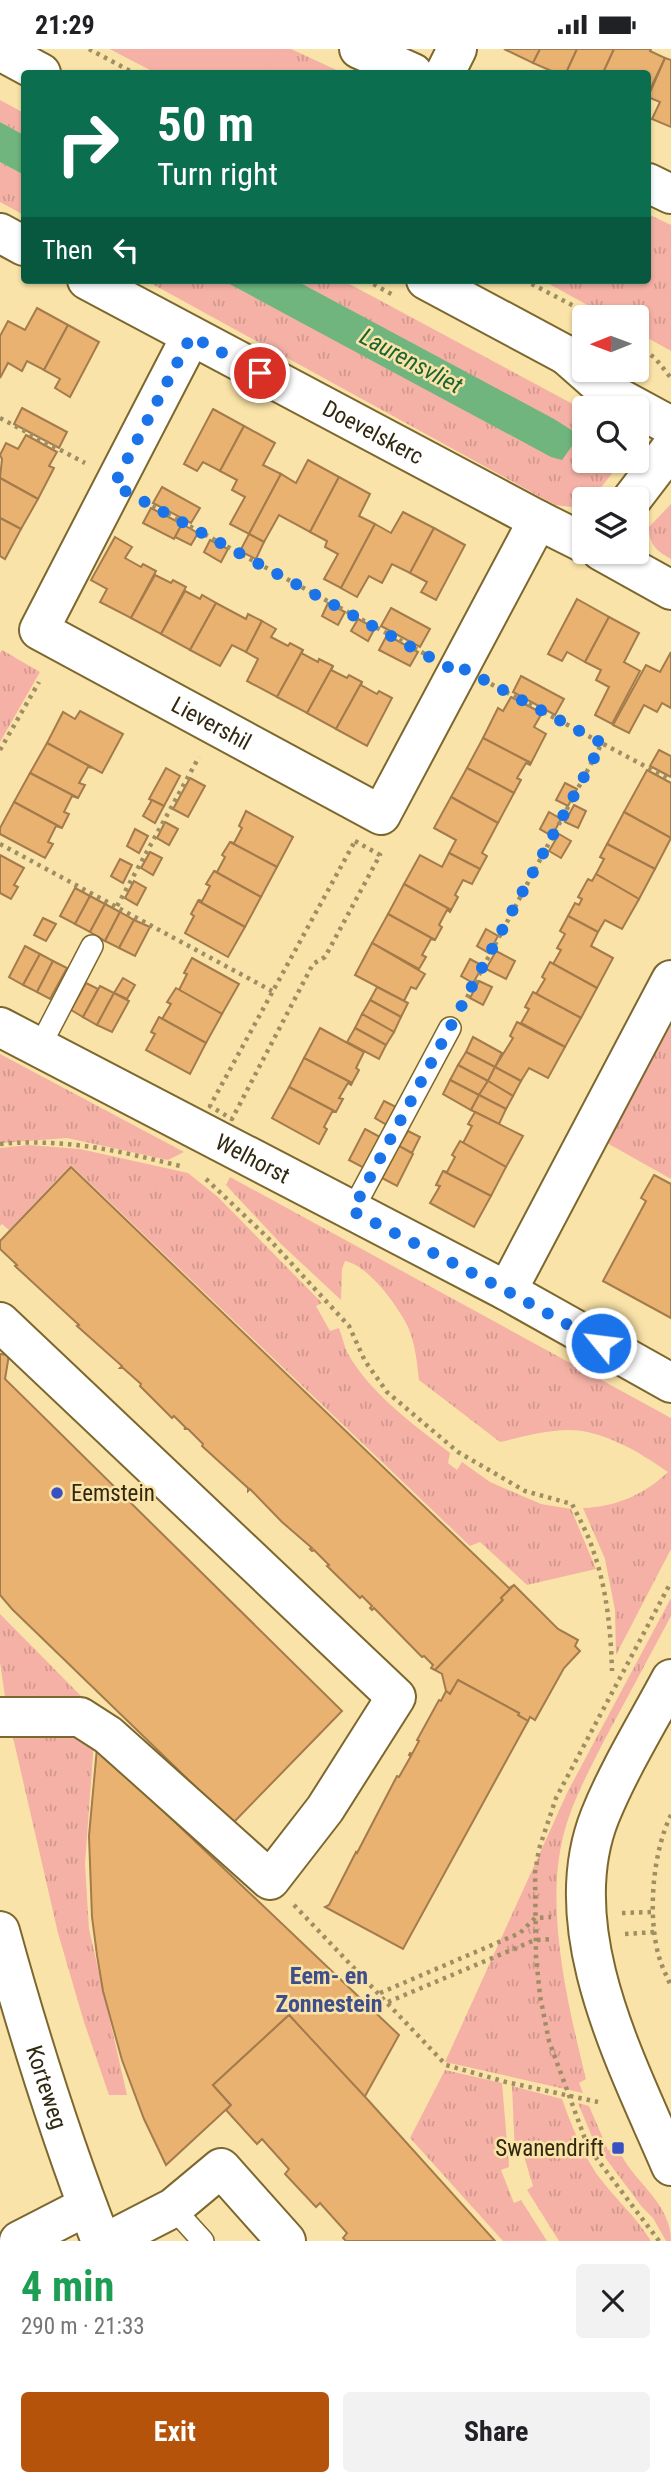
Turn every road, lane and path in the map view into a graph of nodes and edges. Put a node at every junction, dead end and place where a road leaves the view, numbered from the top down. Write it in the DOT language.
graph roads {
  1 [pos="89,49"];
  2 [pos="359,49"];
  3 [pos="457,49"];
  4 [pos="0,51"];
  5 [pos="35,70"];
  6 [pos="128,70"];
  7 [pos="406,70"];
  8 [pos="446,70"];
  9 [pos="651,184"];
  10 [pos="671,194"];
  11 [pos="0,233"];
  12 [pos="21,244"];
  13 [pos="94,284"];
  14 [pos="434,284"];
  15 [pos="532,284"];
  16 [pos="572,305"];
  17 [pos="191,336"];
  18 [pos="649,354"];
  19 [pos="572,357"];
  20 [pos="671,379"];
  21 [pos="599,382"];
  22 [pos="632,382"];
  23 [pos="671,401"];
  24 [pos="0,418"];
  25 [pos="671,426"];
  26 [pos="671,448"];
  27 [pos="115,482"];
  28 [pos="641,487"];
  29 [pos="538,520"];
  30 [pos="572,537"];
  31 [pos="624,564"];
  32 [pos="671,590"];
  33 [pos="458,669"];
  34 [pos="39,682"];
  35 [pos="217,726"];
  36 [pos="602,743"];
  37 [pos="0,750"];
  38 [pos="671,780"];
  39 [pos="0,844"];
  40 [pos="117,906"];
  41 [pos="92,946"];
  42 [pos="671,980"];
  43 [pos="272,991"];
  44 [pos="0,1027"];
  45 [pos="450,1028"];
  46 [pos="39,1048"];
  47 [pos="210,1106"];
  48 [pos="232,1119"];
  49 [pos="0,1145"];
  50 [pos="195,1170"];
  51 [pos="202,1176"];
  52 [pos="352,1211"];
  53 [pos="507,1291"];
  54 [pos="0,1322"];
  55 [pos="671,1383"];
  56 [pos="612,1671"];
  57 [pos="671,1679"];
  58 [pos="0,1717"];
  59 [pos="671,1815"];
  60 [pos="270,1880"];
  61 [pos="653,1912"];
  62 [pos="588,1926"];
  63 [pos="0,1931"];
  64 [pos="655,1932"];
  65 [pos="671,1986"];
  66 [pos="380,1993"];
  67 [pos="388,2002"];
  68 [pos="598,2102"];
  69 [pos="671,2166"];
  70 [pos="87,2206"];
  71 [pos="159,2225"];
  72 [pos="19,2241"];
  73 [pos="101,2241"];
  74 [pos="109,2241"];
  75 [pos="203,2241"];
  76 [pos="286,2241"];
  1 -- 6 [label="path"];
  2 -- 7 [label="street"];
  3 -- 8 [label="street"];
  4 -- 5 [label="street"];
  9 -- 10 [label="street"];
  11 -- 12 [label="street"];
  13 -- 17 [label="street, Doevelskerc"];
  14 -- 19 [label="street"];
  15 -- 16 [label="path"];
  17 -- 27 [label="street, Lievershil"];
  17 -- 29 [label="street, Doevelskerc"];
  18 -- 20 [label="path"];
  21 -- 25 [label="street"];
  22 -- 23 [label="street"];
  24 -- 27 [label="path"];
  26 -- 28 [label="street"];
  27 -- 33 [label="path"];
  27 -- 35 [label="street, Lievershil"];
  29 -- 30 [label="street, Doevelskerc"];
  29 -- 33 [label="street, Lievershil"];
  31 -- 32 [label="street"];
  33 -- 35 [label="street, Lievershil"];
  33 -- 36 [label="path"];
  34 -- 37 [label="path"];
  35 -- 40 [label="path"];
  36 -- 38 [label="path"];
  36 -- 45 [label="path"];
  39 -- 40 [label="path"];
  40 -- 43 [label="path"];
  41 -- 46 [label="lane"];
  42 -- 53 [label="street"];
  43 -- 47 [label="path, Welhorst"];
  43 -- 48 [label="path"];
  44 -- 46 [label="street, Welhorst"];
  45 -- 52 [label="lane"];
  46 -- 52 [label="street, Welhorst"];
  49 -- 50 [label="path"];
  51 -- 56 [label="path"];
  52 -- 53 [label="street, Welhorst"];
  53 -- 55 [label="street, Welhorst"];
  54 -- 60 [label="street"];
  57 -- 62 [label="street"];
  58 -- 60 [label="street"];
  59 -- 61 [label="path"];
  60 -- 66 [label="path"];
  61 -- 62 [label="path"];
  61 -- 64 [label="path"];
  62 -- 64 [label="path"];
  62 -- 66 [label="path"];
  62 -- 67 [label="path"];
  62 -- 69 [label="street"];
  63 -- 70 [label="street, Korteweg"];
  64 -- 65 [label="path"];
  66 -- 67 [label="path"];
  67 -- 68 [label="path"];
  70 -- 72 [label="street"];
  70 -- 73 [label="street, Korteweg"];
  71 -- 74 [label="street"];
  71 -- 75 [label="lane"];
  71 -- 76 [label="street"];
}
